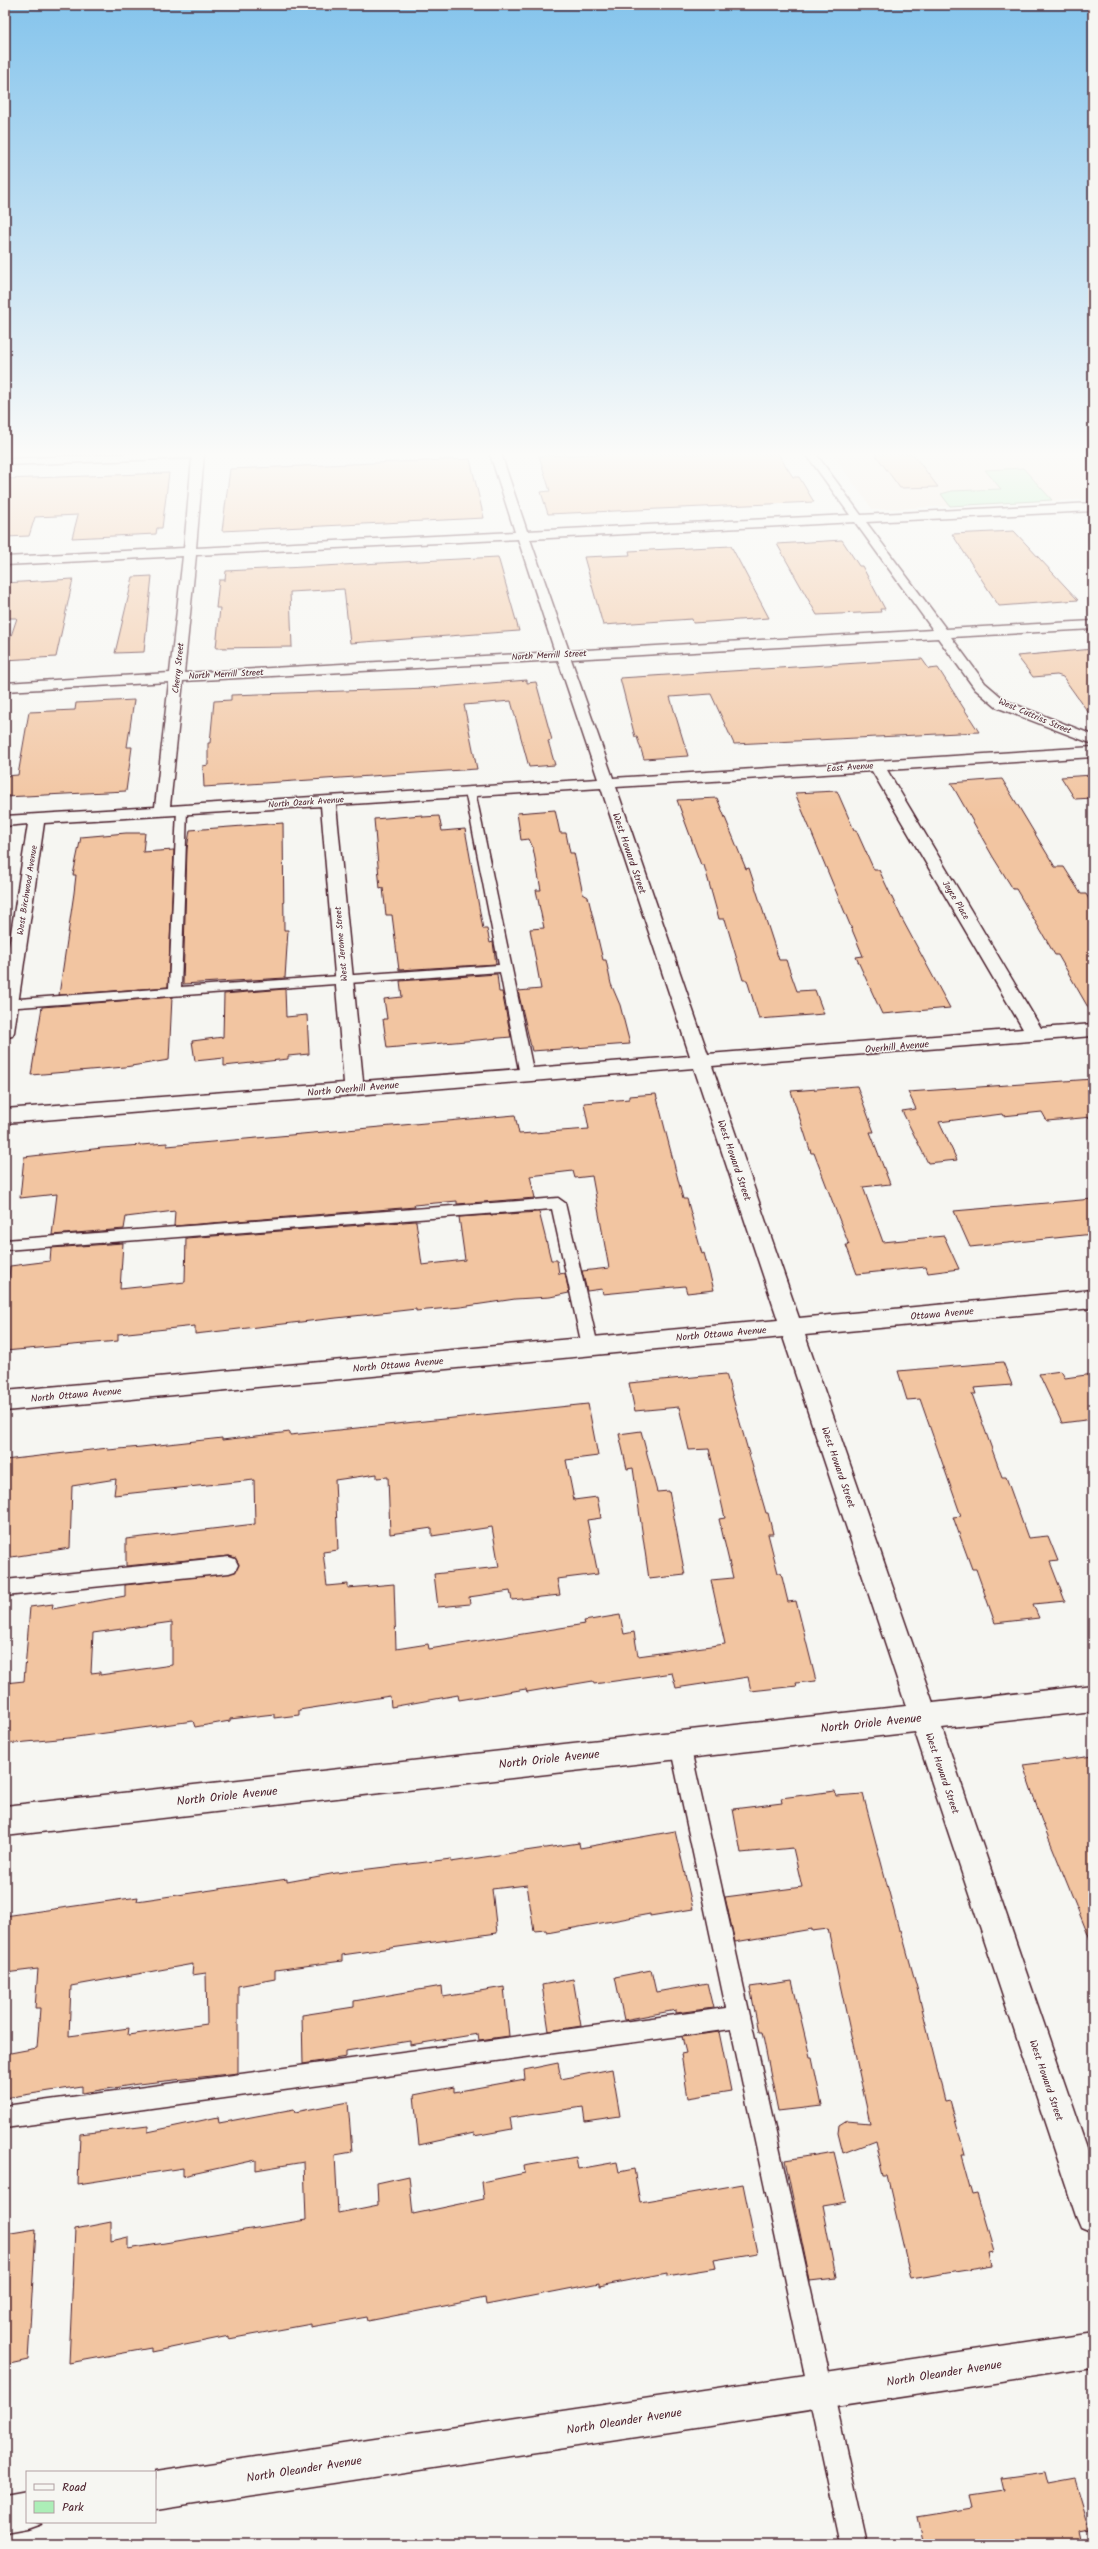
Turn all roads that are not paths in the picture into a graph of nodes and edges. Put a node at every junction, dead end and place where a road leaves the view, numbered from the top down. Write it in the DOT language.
graph roads {
  1 [pos="188,573"];
  2 [pos="536,573"];
  3 [pos="899,573"];
  4 [pos="1093,625"];
  5 [pos="942,633"];
  6 [pos="564,654"];
  7 [pos="177,677"];
  8 [pos="5,687"];
  9 [pos="1093,740"];
  10 [pos="1093,752"];
  11 [pos="877,766"];
  12 [pos="607,783"];
  13 [pos="470,791"];
  14 [pos="328,800"];
  15 [pos="182,810"];
  16 [pos="162,811"];
  17 [pos="38,819"];
  18 [pos="5,821"];
  19 [pos="506,968"];
  20 [pos="344,979"];
  21 [pos="175,992"];
  22 [pos="7,1004"];
  23 [pos="1093,1030"];
  24 [pos="5,1032"];
  25 [pos="1035,1034"];
  26 [pos="701,1061"];
  27 [pos="527,1075"];
  28 [pos="354,1088"];
  29 [pos="5,1116"];
  30 [pos="5,1245"];
  31 [pos="1093,1299"];
  32 [pos="791,1327"];
  33 [pos="590,1346"];
  34 [pos="5,1401"];
  35 [pos="229,1565"];
  36 [pos="5,1588"];
  37 [pos="1093,1698"];
  38 [pos="924,1717"];
  39 [pos="680,1745"];
  40 [pos="5,1821"];
  41 [pos="739,2017"];
  42 [pos="5,2117"];
  43 [pos="1093,2216"];
  44 [pos="1093,2350"];
  45 [pos="820,2392"];
  46 [pos="156,2491"];
  47 [pos="26,2510"];
  48 [pos="5,2514"];
  49 [pos="854,2544"];
  1 -- 7 [label="street, Cherry Street"];
  2 -- 6 [label="street, West Howard Street"];
  3 -- 5 [label="street, West Cuttriss Street"];
  4 -- 5 [label="street, North Merrill Street"];
  5 -- 6 [label="street, North Merrill Street"];
  5 -- 9 [label="street, West Cuttriss Street"];
  6 -- 7 [label="street, North Merrill Street"];
  6 -- 12 [label="street, West Howard Street"];
  7 -- 8 [label="street, North Merrill Street"];
  7 -- 16 [label="street, Cherry Street"];
  10 -- 11 [label="street, East Avenue"];
  11 -- 12 [label="street, East Avenue"];
  11 -- 25 [label="street, Joyce Place"];
  12 -- 13 [label="street, North Ozark Avenue"];
  12 -- 26 [label="street, West Howard Street"];
  13 -- 14 [label="street, North Ozark Avenue"];
  13 -- 19 [label="lane"];
  14 -- 15 [label="street, North Ozark Avenue"];
  14 -- 20 [label="street, West Jerome Street"];
  15 -- 16 [label="street, North Ozark Avenue"];
  15 -- 21 [label="lane"];
  16 -- 17 [label="street, North Ozark Avenue"];
  17 -- 18 [label="street, North Ozark Avenue"];
  17 -- 22 [label="street, West Birchwood Avenue"];
  19 -- 20 [label="lane"];
  19 -- 27 [label="lane"];
  20 -- 21 [label="lane"];
  20 -- 28 [label="street, West Jerome Street"];
  21 -- 22 [label="lane"];
  22 -- 24 [label="street, West Birchwood Avenue"];
  23 -- 25 [label="street, Overhill Avenue"];
  25 -- 26 [label="street, Overhill Avenue"];
  26 -- 27 [label="street, North Overhill Avenue"];
  26 -- 32 [label="street, West Howard Street"];
  27 -- 28 [label="street, North Overhill Avenue"];
  28 -- 29 [label="street, North Overhill Avenue"];
  30 -- 33 [label="lane"];
  31 -- 32 [label="street, Ottawa Avenue"];
  32 -- 33 [label="street, North Ottawa Avenue"];
  32 -- 38 [label="street, West Howard Street"];
  33 -- 34 [label="street, North Ottawa Avenue"];
  35 -- 36 [label="lane"];
  37 -- 38 [label="street, North Oriole Avenue"];
  38 -- 39 [label="street, North Oriole Avenue"];
  38 -- 43 [label="street, West Howard Street"];
  39 -- 40 [label="street, North Oriole Avenue"];
  39 -- 41 [label="lane"];
  41 -- 42 [label="lane"];
  41 -- 45 [label="lane"];
  44 -- 45 [label="street, North Oleander Avenue"];
  45 -- 46 [label="street, North Oleander Avenue"];
  45 -- 49 [label="lane"];
  47 -- 48 [label="street"];
}
